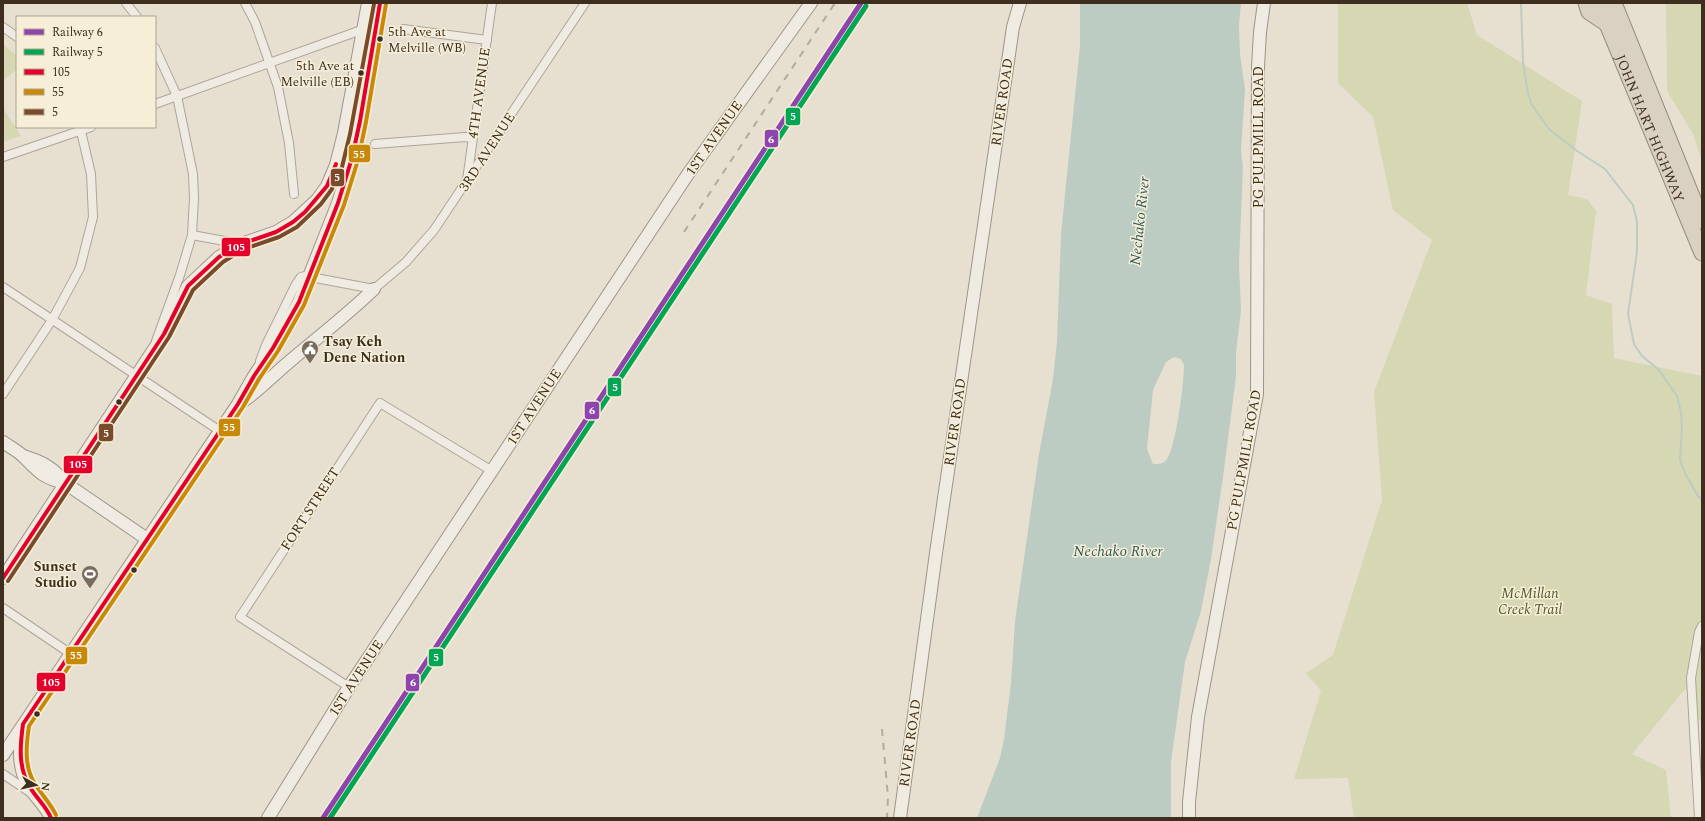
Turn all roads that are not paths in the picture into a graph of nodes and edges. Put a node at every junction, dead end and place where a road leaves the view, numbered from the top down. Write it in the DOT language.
graph roads {
  1 [pos="126,3"];
  2 [pos="245,3"];
  3 [pos="368,3"];
  4 [pos="380,3"];
  5 [pos="492,3"];
  6 [pos="585,3"];
  7 [pos="810,3"];
  8 [pos="1013,3"];
  9 [pos="1020,3"];
  10 [pos="1264,3"];
  11 [pos="1586,3"];
  12 [pos="1600,3"];
  13 [pos="1614,3"];
  14 [pos="136,16"];
  15 [pos="377,24"];
  16 [pos="1607,24"];
  17 [pos="1013,27"];
  18 [pos="3,28"];
  19 [pos="403,28"];
  20 [pos="364,29"];
  21 [pos="16,37"];
  22 [pos="487,40"];
  23 [pos="156,50"];
  24 [pos="269,63"];
  25 [pos="177,96"];
  26 [pos="156,104"];
  27 [pos="81,129"];
  28 [pos="472,138"];
  29 [pos="375,144"];
  30 [pos="3,157"];
  31 [pos="467,182"];
  32 [pos="294,194"];
  33 [pos="1702,221"];
  34 [pos="192,235"];
  35 [pos="241,244"];
  36 [pos="1702,253"];
  37 [pos="310,277"];
  38 [pos="3,287"];
  39 [pos="374,289"];
  40 [pos="52,320"];
  41 [pos="151,353"];
  42 [pos="137,375"];
  43 [pos="3,394"];
  44 [pos="238,404"];
  45 [pos="220,431"];
  46 [pos="3,442"];
  47 [pos="492,471"];
  48 [pos="65,483"];
  49 [pos="148,539"];
  50 [pos="3,578"];
  51 [pos="3,608"];
  52 [pos="1702,626"];
  53 [pos="71,654"];
  54 [pos="349,687"];
  55 [pos="23,724"];
  56 [pos="3,755"];
  57 [pos="3,774"];
  58 [pos="38,798"];
  59 [pos="51,818"];
  60 [pos="268,818"];
  61 [pos="900,818"];
  62 [pos="1189,818"];
  63 [pos="1699,818"];
  1 -- 14 [label="street"];
  2 -- 24 [label="street"];
  3 -- 20 [label="main road"];
  4 -- 15 [label="main road"];
  5 -- 22 [label="street, 4TH AVENUE"];
  6 -- 31 [label="street, 3RD AVENUE"];
  7 -- 47 [label="main road, 1ST AVENUE"];
  8 -- 17 [label="main road, RIVER ROAD"];
  9 -- 17 [label="main road, RIVER ROAD"];
  10 -- 62 [label="main road, PG PULPMILL ROAD"];
  11 -- 16 [label="highway"];
  12 -- 16 [label="highway, JOHN HART HIGHWAY"];
  13 -- 33 [label="highway, JOHN HART HIGHWAY"];
  15 -- 20 [label="street"];
  15 -- 37 [label="main road"];
  16 -- 36 [label="highway, JOHN HART HIGHWAY"];
  17 -- 61 [label="main road, RIVER ROAD"];
  18 -- 21 [label="street"];
  19 -- 22 [label="street"];
  20 -- 24 [label="street"];
  20 -- 35 [label="main road"];
  22 -- 28 [label="street, 4TH AVENUE"];
  23 -- 25 [label="street"];
  24 -- 25 [label="street"];
  24 -- 32 [label="street"];
  25 -- 26 [label="street"];
  25 -- 34 [label="street"];
  27 -- 30 [label="street"];
  27 -- 40 [label="street"];
  28 -- 29 [label="street"];
  28 -- 31 [label="street, 4TH AVENUE"];
  31 -- 39 [label="street, 3RD AVENUE"];
  34 -- 35 [label="street"];
  34 -- 41 [label="street"];
  35 -- 41 [label="main road"];
  37 -- 39 [label="street"];
  37 -- 44 [label="main road"];
  38 -- 40 [label="street"];
  39 -- 44 [label="main road"];
  40 -- 42 [label="street"];
  40 -- 43 [label="street"];
  41 -- 42 [label="main road"];
  42 -- 45 [label="street"];
  42 -- 48 [label="main road"];
  44 -- 45 [label="main road"];
  45 -- 49 [label="main road"];
  46 -- 48 [label="main road"];
  47 -- 54 [label="main road, 1ST AVENUE"];
  47 -- 54 [label="street, FORT STREET"];
  48 -- 49 [label="main road"];
  48 -- 50 [label="main road"];
  49 -- 53 [label="main road"];
  51 -- 53 [label="street"];
  52 -- 63 [label="street"];
  53 -- 55 [label="main road"];
  54 -- 60 [label="main road, 1ST AVENUE"];
  55 -- 56 [label="main road"];
  55 -- 58 [label="main road"];
  57 -- 58 [label="street"];
  58 -- 59 [label="main road"];
}
